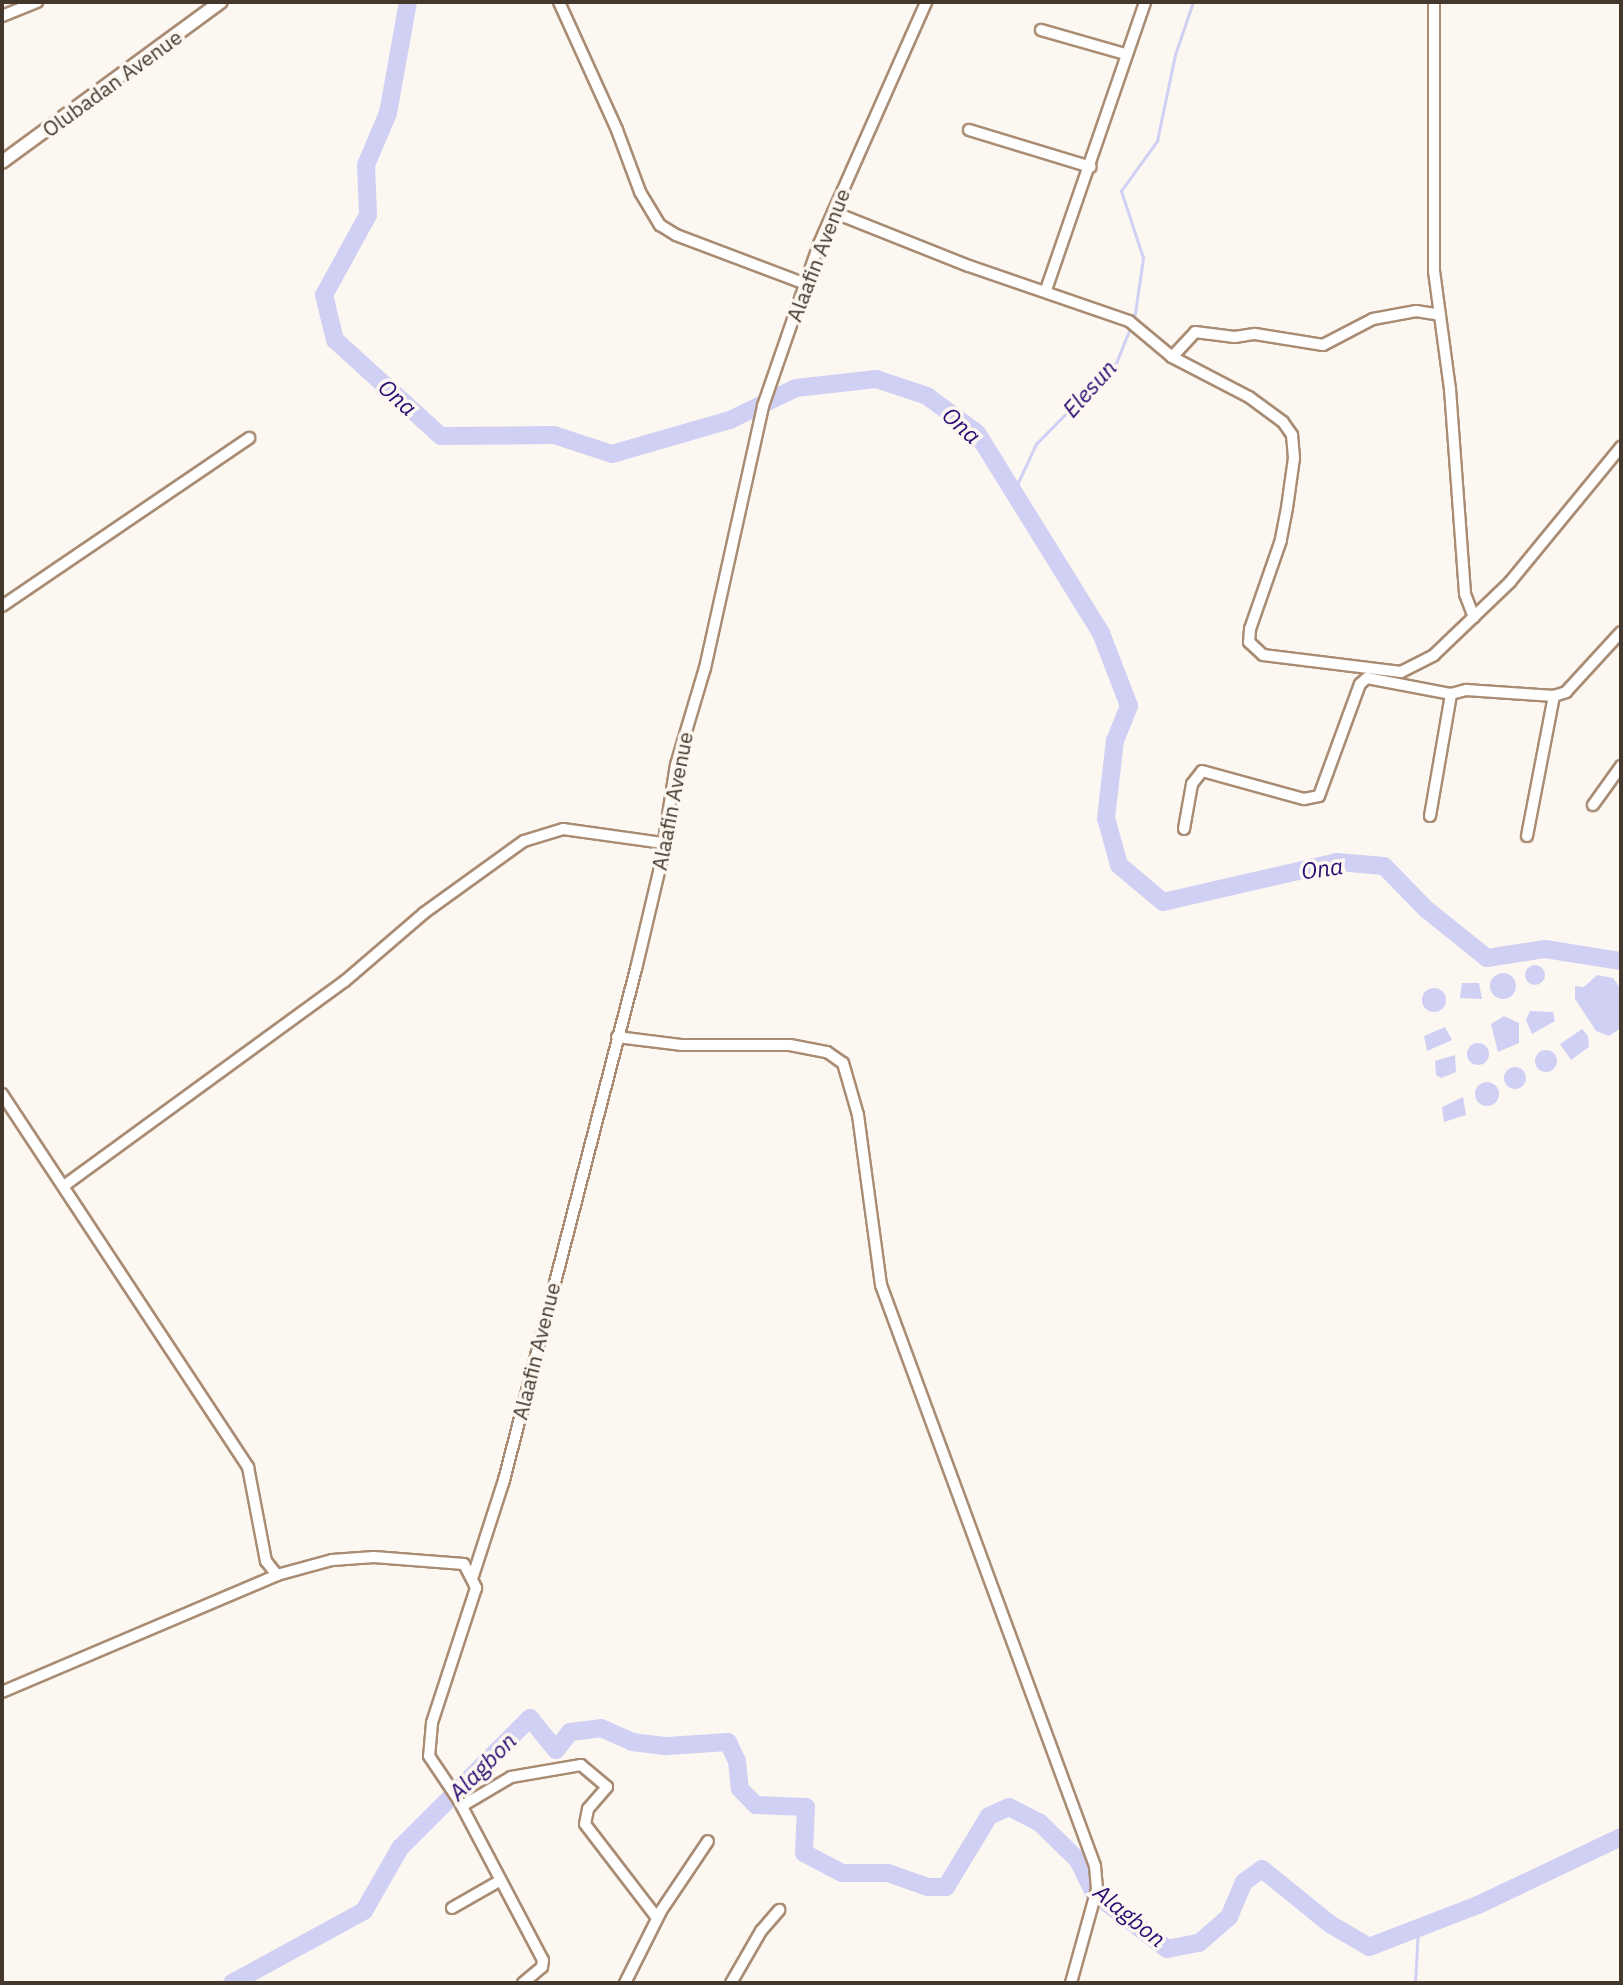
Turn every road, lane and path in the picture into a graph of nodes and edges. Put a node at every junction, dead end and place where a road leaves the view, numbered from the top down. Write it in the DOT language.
graph roads {
  1 [pos="37,2"];
  2 [pos="221,2"];
  3 [pos="559,2"];
  4 [pos="926,2"];
  5 [pos="1145,2"];
  6 [pos="1434,2"];
  7 [pos="2,16"];
  8 [pos="1041,30"];
  9 [pos="1125,54"];
  10 [pos="969,130"];
  11 [pos="2,161"];
  12 [pos="1091,167"];
  13 [pos="833,212"];
  14 [pos="806,284"];
  15 [pos="1046,290"];
  16 [pos="1440,315"];
  17 [pos="1172,357"];
  18 [pos="248,438"];
  19 [pos="1621,447"];
  20 [pos="2,606"];
  21 [pos="1475,617"];
  22 [pos="1621,632"];
  23 [pos="1409,667"];
  24 [pos="1411,688"];
  25 [pos="1451,694"];
  26 [pos="1554,696"];
  27 [pos="1621,766"];
  28 [pos="1593,805"];
  29 [pos="1430,816"];
  30 [pos="1184,829"];
  31 [pos="1527,836"];
  32 [pos="662,843"];
  33 [pos="617,1037"];
  34 [pos="2,1094"];
  35 [pos="65,1185"];
  36 [pos="277,1574"];
  37 [pos="472,1576"];
  38 [pos="2,1692"];
  39 [pos="460,1802"];
  40 [pos="708,1842"];
  41 [pos="501,1880"];
  42 [pos="452,1908"];
  43 [pos="779,1910"];
  44 [pos="657,1917"];
  45 [pos="523,1983"];
  46 [pos="625,1983"];
  47 [pos="731,1983"];
  48 [pos="1071,1983"];
  1 -- 7 [label="street"];
  2 -- 11 [label="street, Olubadan Avenue"];
  3 -- 14 [label="street"];
  4 -- 13 [label="street, Alaafin Avenue"];
  5 -- 9 [label="street"];
  6 -- 16 [label="street"];
  8 -- 9 [label="street"];
  9 -- 12 [label="street"];
  10 -- 12 [label="street"];
  12 -- 15 [label="street"];
  13 -- 14 [label="street, Alaafin Avenue"];
  13 -- 15 [label="street"];
  14 -- 32 [label="street, Alaafin Avenue"];
  15 -- 17 [label="street"];
  16 -- 17 [label="street"];
  16 -- 21 [label="street"];
  17 -- 23 [label="street"];
  18 -- 20 [label="street"];
  19 -- 21 [label="street"];
  21 -- 23 [label="street"];
  22 -- 26 [label="street"];
  23 -- 24 [label="street"];
  24 -- 25 [label="street"];
  24 -- 30 [label="street"];
  25 -- 26 [label="street"];
  25 -- 29 [label="street"];
  26 -- 31 [label="street"];
  27 -- 28 [label="street"];
  32 -- 33 [label="street, Alaafin Avenue"];
  32 -- 35 [label="street"];
  33 -- 37 [label="street, Alaafin Avenue"];
  33 -- 48 [label="street"];
  34 -- 35 [label="street"];
  35 -- 36 [label="street"];
  36 -- 37 [label="street"];
  36 -- 38 [label="street"];
  37 -- 39 [label="street, Alaafin Avenue"];
  39 -- 41 [label="street, Alaafin Avenue"];
  39 -- 44 [label="street"];
  40 -- 44 [label="street"];
  41 -- 42 [label="street"];
  41 -- 45 [label="street, Alaafin Avenue"];
  43 -- 47 [label="street"];
  44 -- 46 [label="street"];
}
